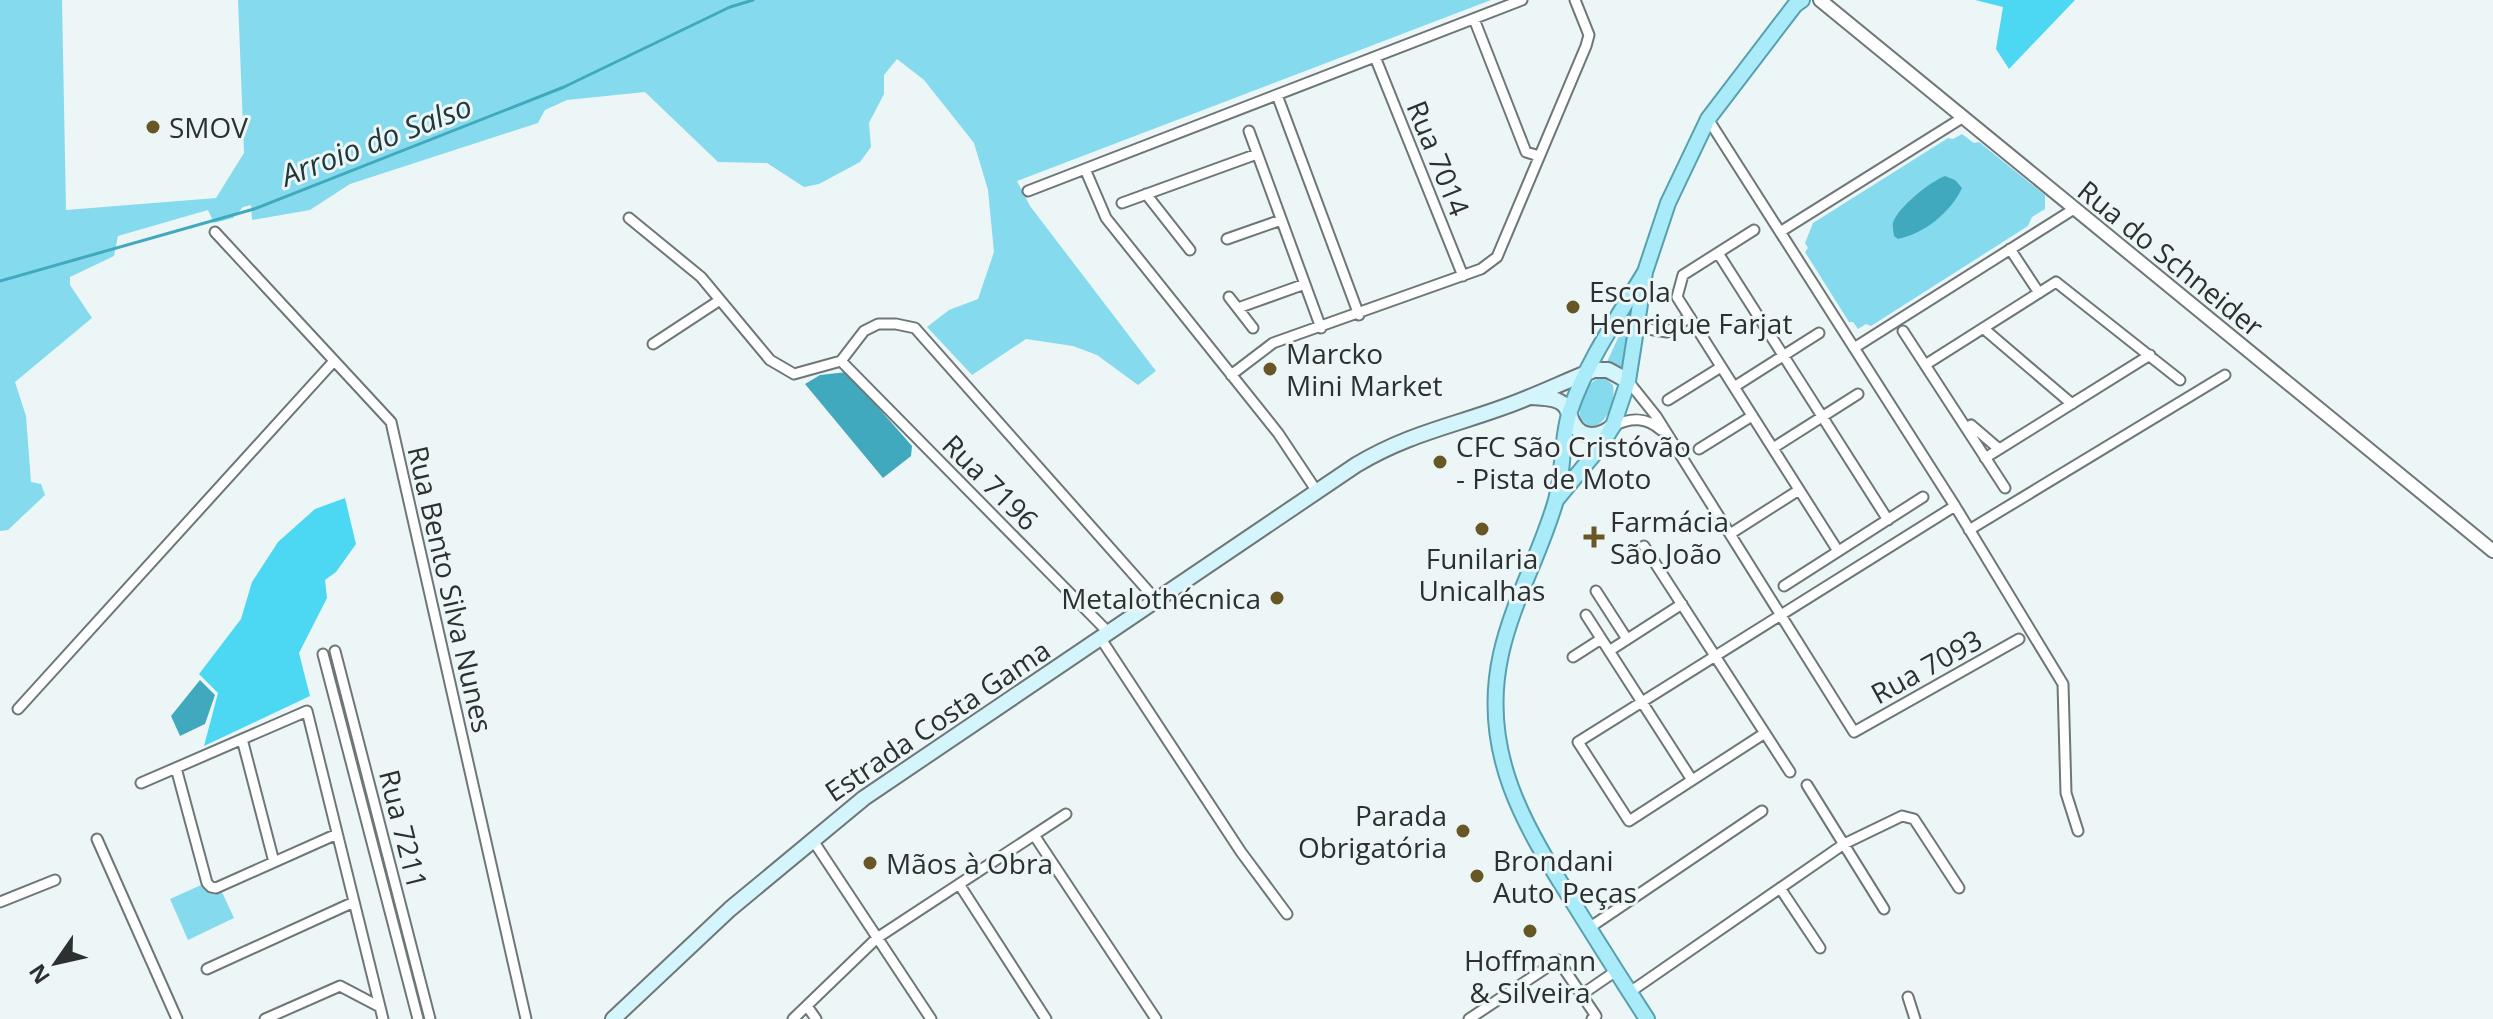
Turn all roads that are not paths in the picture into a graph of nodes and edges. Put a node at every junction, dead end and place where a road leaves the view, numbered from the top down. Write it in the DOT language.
graph roads {
  1 [pos="1522,0"];
  2 [pos="1575,0"];
  3 [pos="1820,0"];
  4 [pos="1798,2"];
  5 [pos="1474,19"];
  6 [pos="1375,57"];
  7 [pos="1277,95"];
  8 [pos="1962,118"];
  9 [pos="1708,119"];
  10 [pos="1249,131"];
  11 [pos="1257,154"];
  12 [pos="1539,156"];
  13 [pos="1085,169"];
  14 [pos="1028,191"];
  15 [pos="1146,194"];
  16 [pos="1122,203"];
  17 [pos="2074,209"];
  18 [pos="629,218"];
  19 [pos="1281,220"];
  20 [pos="1754,230"];
  21 [pos="215,232"];
  22 [pos="1780,232"];
  23 [pos="1227,239"];
  24 [pos="2010,249"];
  25 [pos="1190,250"];
  26 [pos="1718,253"];
  27 [pos="1645,272"];
  28 [pos="1463,276"];
  29 [pos="1305,284"];
  30 [pos="2039,293"];
  31 [pos="1229,297"];
  32 [pos="720,300"];
  33 [pos="1238,308"];
  34 [pos="1359,315"];
  35 [pos="1690,317"];
  36 [pos="1635,327"];
  37 [pos="1253,328"];
  38 [pos="1321,328"];
  39 [pos="1983,328"];
  40 [pos="1903,331"];
  41 [pos="1819,333"];
  42 [pos="653,344"];
  43 [pos="1854,348"];
  44 [pos="1784,355"];
  45 [pos="2150,355"];
  46 [pos="334,361"];
  47 [pos="841,361"];
  48 [pos="1925,365"];
  49 [pos="1721,367"];
  50 [pos="1585,373"];
  51 [pos="1231,375"];
  52 [pos="2225,375"];
  53 [pos="2180,380"];
  54 [pos="1628,381"];
  55 [pos="1734,387"];
  56 [pos="1858,394"];
  57 [pos="1532,397"];
  58 [pos="1668,400"];
  59 [pos="2072,404"];
  60 [pos="1569,414"];
  61 [pos="1752,416"];
  62 [pos="1823,417"];
  63 [pos="1613,426"];
  64 [pos="1966,428"];
  65 [pos="1669,438"];
  66 [pos="1773,448"];
  67 [pos="1699,449"];
  68 [pos="1999,449"];
  69 [pos="1985,458"];
  70 [pos="2005,488"];
  71 [pos="1316,490"];
  72 [pos="1799,490"];
  73 [pos="1923,497"];
  74 [pos="1557,499"];
  75 [pos="1955,506"];
  76 [pos="1888,520"];
  77 [pos="1969,530"];
  78 [pos="1730,534"];
  79 [pos="1644,546"];
  80 [pos="1838,551"];
  81 [pos="2493,551"];
  82 [pos="1784,586"];
  83 [pos="1596,591"];
  84 [pos="1157,601"];
  85 [pos="1682,604"];
  86 [pos="1586,615"];
  87 [pos="1781,615"];
  88 [pos="1105,636"];
  89 [pos="1601,639"];
  90 [pos="1627,639"];
  91 [pos="2019,639"];
  92 [pos="335,651"];
  93 [pos="1609,651"];
  94 [pos="323,654"];
  95 [pos="1714,655"];
  96 [pos="1573,657"];
  97 [pos="1641,701"];
  98 [pos="18,709"];
  99 [pos="1765,733"];
  100 [pos="242,739"];
  101 [pos="176,768"];
  102 [pos="1790,772"];
  103 [pos="1692,780"];
  104 [pos="141,783"];
  105 [pos="1807,785"];
  106 [pos="1762,811"];
  107 [pos="1066,814"];
  108 [pos="2078,831"];
  109 [pos="337,834"];
  110 [pos="1034,835"];
  111 [pos="97,839"];
  112 [pos="812,839"];
  113 [pos="1844,844"];
  114 [pos="274,862"];
  115 [pos="55,880"];
  116 [pos="959,884"];
  117 [pos="1780,888"];
  118 [pos="1959,888"];
  119 [pos="0,902"];
  120 [pos="354,902"];
  121 [pos="1884,909"];
  122 [pos="1287,914"];
  123 [pos="1589,928"];
  124 [pos="877,938"];
  125 [pos="1820,948"];
  126 [pos="207,969"];
  127 [pos="1616,971"];
  128 [pos="374,982"];
  129 [pos="1630,992"];
  130 [pos="357,995"];
  131 [pos="1581,995"];
  132 [pos="1908,997"];
  133 [pos="807,1006"];
  134 [pos="380,1007"];
  135 [pos="177,1019"];
  136 [pos="265,1019"];
  137 [pos="383,1019"];
  138 [pos="418,1019"];
  139 [pos="430,1019"];
  140 [pos="526,1019"];
  141 [pos="613,1019"];
  142 [pos="793,1019"];
  143 [pos="816,1019"];
  144 [pos="931,1019"];
  145 [pos="1046,1019"];
  146 [pos="1156,1019"];
  147 [pos="1469,1019"];
  148 [pos="1592,1019"];
  149 [pos="1647,1019"];
  150 [pos="1915,1019"];
  1 -- 5 [label="street"];
  2 -- 12 [label="street"];
  3 -- 8 [label="street, Rua do Schneider"];
  4 -- 9 [label="main road"];
  5 -- 6 [label="street"];
  5 -- 12 [label="street"];
  6 -- 7 [label="street"];
  6 -- 28 [label="street, Rua 7014"];
  7 -- 13 [label="street"];
  7 -- 34 [label="street"];
  8 -- 17 [label="street, Rua do Schneider"];
  8 -- 22 [label="street"];
  9 -- 22 [label="street"];
  9 -- 27 [label="main road"];
  10 -- 11 [label="street"];
  11 -- 15 [label="street"];
  11 -- 19 [label="street"];
  12 -- 28 [label="street"];
  13 -- 14 [label="street"];
  13 -- 51 [label="street"];
  15 -- 16 [label="street"];
  15 -- 25 [label="street"];
  17 -- 24 [label="street"];
  17 -- 81 [label="street, Rua do Schneider"];
  18 -- 32 [label="street"];
  19 -- 23 [label="street"];
  19 -- 29 [label="street"];
  20 -- 26 [label="street"];
  21 -- 46 [label="street, Rua Bento Silva Nunes"];
  22 -- 43 [label="street"];
  24 -- 30 [label="street"];
  24 -- 43 [label="street"];
  26 -- 35 [label="street"];
  26 -- 44 [label="street"];
  27 -- 36 [label="main road"];
  27 -- 50 [label="main road"];
  28 -- 34 [label="street"];
  29 -- 33 [label="street"];
  29 -- 38 [label="street"];
  30 -- 39 [label="street"];
  30 -- 45 [label="street"];
  31 -- 33 [label="street"];
  32 -- 42 [label="street"];
  32 -- 47 [label="street"];
  33 -- 37 [label="street"];
  34 -- 38 [label="street"];
  35 -- 36 [label="street"];
  35 -- 49 [label="street"];
  36 -- 54 [label="main road"];
  38 -- 51 [label="street"];
  39 -- 48 [label="street"];
  39 -- 59 [label="street"];
  40 -- 48 [label="street"];
  41 -- 44 [label="street"];
  43 -- 75 [label="street"];
  44 -- 55 [label="street"];
  44 -- 62 [label="street"];
  45 -- 53 [label="street"];
  45 -- 59 [label="street"];
  46 -- 98 [label="street"];
  46 -- 140 [label="street, Rua Bento Silva Nunes"];
  47 -- 84 [label="street"];
  47 -- 88 [label="street, Rua 7196"];
  48 -- 64 [label="street"];
  49 -- 55 [label="street"];
  49 -- 58 [label="street"];
  50 -- 54 [label="main road"];
  50 -- 57 [label="main road, Estrada Costa Gama"];
  50 -- 60 [label="main road"];
  51 -- 71 [label="street"];
  52 -- 77 [label="street"];
  54 -- 63 [label="main road"];
  54 -- 65 [label="street"];
  55 -- 61 [label="street"];
  56 -- 62 [label="street"];
  57 -- 60 [label="main road"];
  57 -- 71 [label="main road, Estrada Costa Gama"];
  59 -- 68 [label="street"];
  60 -- 63 [label="main road"];
  60 -- 74 [label="main road"];
  61 -- 66 [label="street"];
  61 -- 67 [label="street"];
  62 -- 66 [label="street"];
  62 -- 76 [label="street"];
  63 -- 65 [label="street"];
  63 -- 74 [label="main road"];
  64 -- 68 [label="street"];
  64 -- 69 [label="street"];
  65 -- 78 [label="street"];
  66 -- 72 [label="street"];
  68 -- 69 [label="street"];
  69 -- 70 [label="street"];
  71 -- 84 [label="main road, Estrada Costa Gama"];
  72 -- 78 [label="street"];
  72 -- 80 [label="street"];
  73 -- 76 [label="street"];
  74 -- 123 [label="main road"];
  75 -- 77 [label="street"];
  75 -- 87 [label="street"];
  76 -- 80 [label="street"];
  77 -- 108 [label="street"];
  78 -- 87 [label="street"];
  79 -- 85 [label="street"];
  80 -- 82 [label="street"];
  83 -- 90 [label="street"];
  84 -- 88 [label="main road, Estrada Costa Gama"];
  85 -- 90 [label="street"];
  85 -- 95 [label="street"];
  86 -- 89 [label="street"];
  87 -- 91 [label="street, Rua 7093"];
  87 -- 95 [label="street"];
  88 -- 112 [label="main road, Estrada Costa Gama"];
  88 -- 122 [label="street, Rua 7196"];
  89 -- 93 [label="street"];
  89 -- 96 [label="street"];
  90 -- 93 [label="street"];
  92 -- 139 [label="street, Rua 7211"];
  93 -- 97 [label="street"];
  94 -- 138 [label="street"];
  95 -- 97 [label="street"];
  95 -- 99 [label="street"];
  97 -- 103 [label="street"];
  97 -- 103 [label="street"];
  99 -- 102 [label="street"];
  99 -- 103 [label="street"];
  100 -- 101 [label="street"];
  100 -- 109 [label="street"];
  100 -- 114 [label="street"];
  101 -- 104 [label="street"];
  101 -- 114 [label="street"];
  105 -- 113 [label="street"];
  106 -- 123 [label="street"];
  107 -- 110 [label="street"];
  109 -- 114 [label="street"];
  109 -- 120 [label="street"];
  110 -- 116 [label="street"];
  110 -- 146 [label="street"];
  111 -- 135 [label="street"];
  112 -- 124 [label="street"];
  112 -- 141 [label="main road, Estrada Costa Gama"];
  113 -- 117 [label="street"];
  113 -- 118 [label="street"];
  113 -- 121 [label="street"];
  115 -- 119 [label="street"];
  116 -- 124 [label="street"];
  116 -- 145 [label="street"];
  117 -- 125 [label="street"];
  117 -- 129 [label="street"];
  120 -- 126 [label="street"];
  120 -- 128 [label="street"];
  123 -- 127 [label="main road"];
  124 -- 133 [label="street"];
  124 -- 144 [label="street"];
  127 -- 129 [label="main road"];
  127 -- 131 [label="street"];
  128 -- 130 [label="street"];
  128 -- 134 [label="street"];
  129 -- 149 [label="main road"];
  130 -- 134 [label="street"];
  130 -- 136 [label="street"];
  131 -- 147 [label="street"];
  131 -- 148 [label="street"];
  132 -- 150 [label="street"];
  133 -- 142 [label="street"];
  133 -- 143 [label="street"];
  134 -- 137 [label="street"];
}
